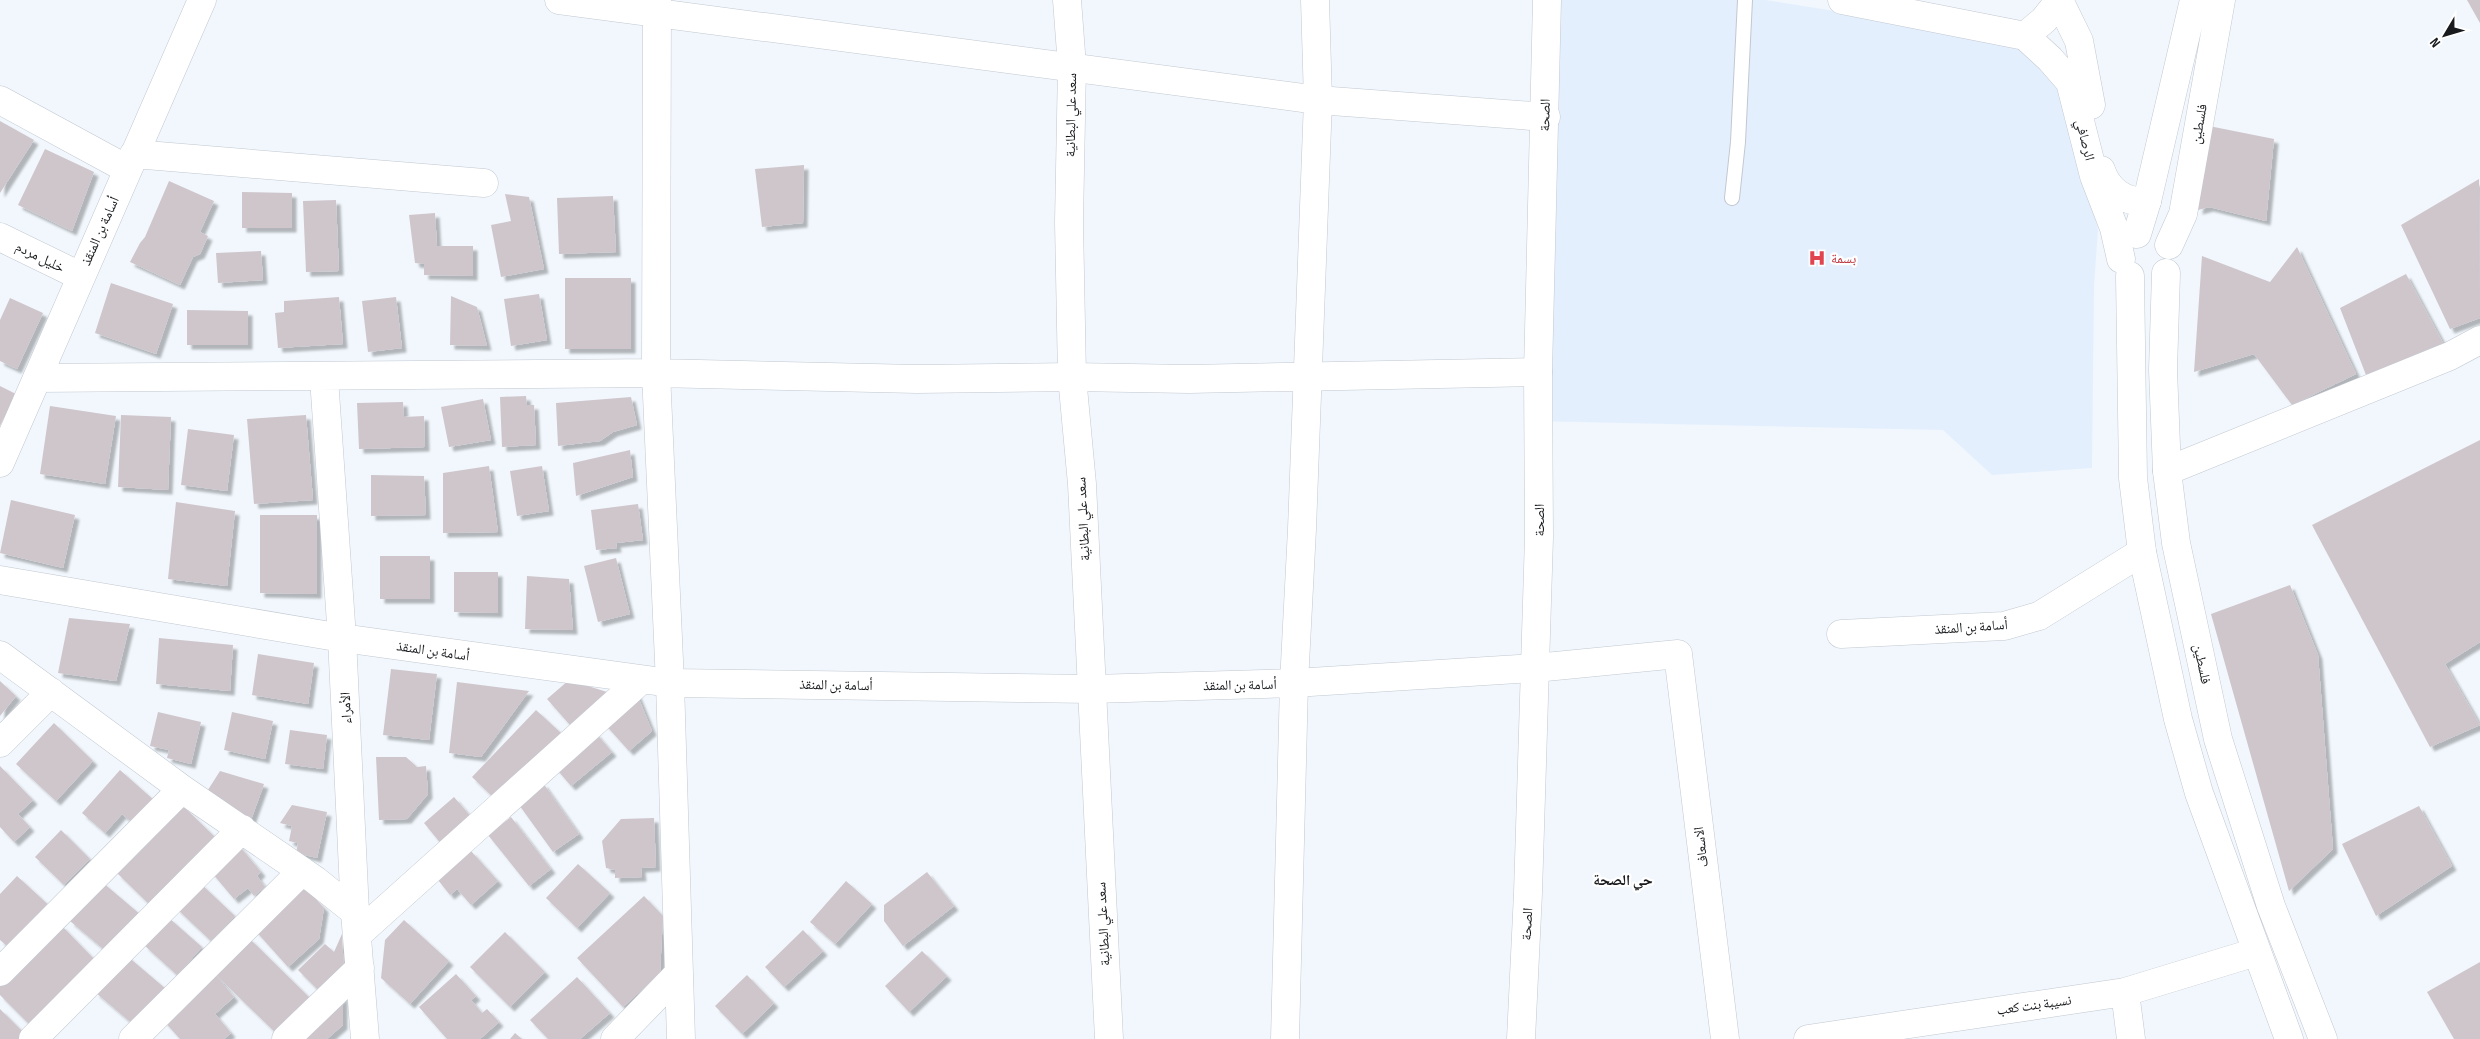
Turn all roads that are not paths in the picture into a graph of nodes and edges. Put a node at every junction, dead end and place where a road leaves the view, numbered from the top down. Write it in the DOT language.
graph roads {
  1 [pos="202,0"];
  2 [pos="559,0"];
  3 [pos="1067,0"];
  4 [pos="1315,0"];
  5 [pos="1547,0"];
  6 [pos="1745,0"];
  7 [pos="1842,0"];
  8 [pos="2059,0"];
  9 [pos="2194,0"];
  10 [pos="2221,0"];
  11 [pos="658,6"];
  12 [pos="2025,36"];
  13 [pos="1072,66"];
  14 [pos="0,100"];
  15 [pos="1318,100"];
  16 [pos="1546,117"];
  17 [pos="131,162"];
  18 [pos="484,184"];
  19 [pos="1732,198"];
  20 [pos="2148,201"];
  21 [pos="2137,234"];
  22 [pos="0,237"];
  23 [pos="2169,245"];
  24 [pos="2126,267"];
  25 [pos="2166,273"];
  26 [pos="80,276"];
  27 [pos="2480,340"];
  28 [pos="1538,372"];
  29 [pos="656,373"];
  30 [pos="1072,377"];
  31 [pos="1308,377"];
  32 [pos="37,378"];
  33 [pos="324,378"];
  34 [pos="0,463"];
  35 [pos="2167,472"];
  36 [pos="2142,552"];
  37 [pos="0,580"];
  38 [pos="1841,634"];
  39 [pos="342,638"];
  40 [pos="1678,654"];
  41 [pos="0,655"];
  42 [pos="1535,668"];
  43 [pos="641,680"];
  44 [pos="670,683"];
  45 [pos="1294,683"];
  46 [pos="1093,688"];
  47 [pos="51,692"];
  48 [pos="0,743"];
  49 [pos="182,789"];
  50 [pos="242,829"];
  51 [pos="302,871"];
  52 [pos="356,923"];
  53 [pos="2256,952"];
  54 [pos="360,968"];
  55 [pos="0,972"];
  56 [pos="679,973"];
  57 [pos="2125,992"];
  58 [pos="33,1039"];
  59 [pos="133,1039"];
  60 [pos="286,1039"];
  61 [pos="365,1039"];
  62 [pos="615,1039"];
  63 [pos="681,1039"];
  64 [pos="1109,1039"];
  65 [pos="1285,1039"];
  66 [pos="1521,1039"];
  67 [pos="1725,1039"];
  68 [pos="1808,1039"];
  69 [pos="2131,1039"];
  70 [pos="2289,1039"];
  71 [pos="2323,1039"];
  1 -- 17 [label="street, أسامة بن المنقذ"];
  2 -- 11 [label="street"];
  3 -- 13 [label="street, سعد علي البطانية"];
  4 -- 15 [label="street"];
  5 -- 16 [label="street, الصحة"];
  6 -- 19 [label="lane"];
  7 -- 12 [label="street"];
  8 -- 12 [label="street"];
  8 -- 20 [label="street, الرصافي"];
  9 -- 20 [label="street"];
  10 -- 23 [label="street, فلسطين"];
  11 -- 13 [label="street"];
  11 -- 29 [label="street"];
  12 -- 24 [label="street, الرصافي"];
  13 -- 15 [label="street"];
  13 -- 30 [label="street, سعد علي البطانية"];
  14 -- 17 [label="street"];
  15 -- 16 [label="street"];
  15 -- 31 [label="street"];
  16 -- 28 [label="street, الصحة"];
  17 -- 18 [label="street"];
  17 -- 26 [label="street, أسامة بن المنقذ"];
  20 -- 21 [label="street"];
  21 -- 23 [label="street"];
  21 -- 24 [label="street"];
  22 -- 26 [label="street, خليل مردم"];
  23 -- 25 [label="street"];
  24 -- 25 [label="street"];
  24 -- 36 [label="street"];
  25 -- 35 [label="street, فلسطين"];
  26 -- 32 [label="street, أسامة بن المنقذ"];
  27 -- 35 [label="street"];
  28 -- 31 [label="street"];
  28 -- 42 [label="street, الصحة"];
  29 -- 30 [label="street"];
  29 -- 33 [label="street"];
  29 -- 44 [label="street"];
  30 -- 31 [label="street"];
  30 -- 46 [label="street, سعد علي البطانية"];
  31 -- 45 [label="street"];
  32 -- 33 [label="street"];
  32 -- 34 [label="street, أسامة بن المنقذ"];
  33 -- 39 [label="street, الأمراء"];
  35 -- 71 [label="street, فلسطين"];
  36 -- 38 [label="street, أسامة بن المنقذ"];
  36 -- 53 [label="street"];
  37 -- 39 [label="street, أسامة بن المنقذ"];
  39 -- 43 [label="street, أسامة بن المنقذ"];
  39 -- 52 [label="street, الأمراء"];
  40 -- 42 [label="street, أسامة بن المنقذ"];
  40 -- 67 [label="street, الاسعاف"];
  41 -- 47 [label="street"];
  42 -- 45 [label="street, أسامة بن المنقذ"];
  42 -- 66 [label="street, الصحة"];
  43 -- 44 [label="street, أسامة بن المنقذ"];
  43 -- 52 [label="street"];
  44 -- 46 [label="street, أسامة بن المنقذ"];
  44 -- 56 [label="street"];
  45 -- 46 [label="street, أسامة بن المنقذ"];
  45 -- 65 [label="street"];
  46 -- 64 [label="street, سعد علي البطانية"];
  47 -- 48 [label="street"];
  47 -- 49 [label="street"];
  49 -- 50 [label="street"];
  49 -- 55 [label="street"];
  50 -- 51 [label="street"];
  50 -- 58 [label="street"];
  51 -- 52 [label="street"];
  51 -- 59 [label="street"];
  52 -- 54 [label="street, الأمراء"];
  53 -- 57 [label="street, نسيبة بنت كعب"];
  53 -- 70 [label="street"];
  54 -- 60 [label="street"];
  54 -- 61 [label="street, الأمراء"];
  56 -- 62 [label="street"];
  56 -- 63 [label="street"];
  57 -- 68 [label="street, نسيبة بنت كعب"];
  57 -- 69 [label="street"];
}
